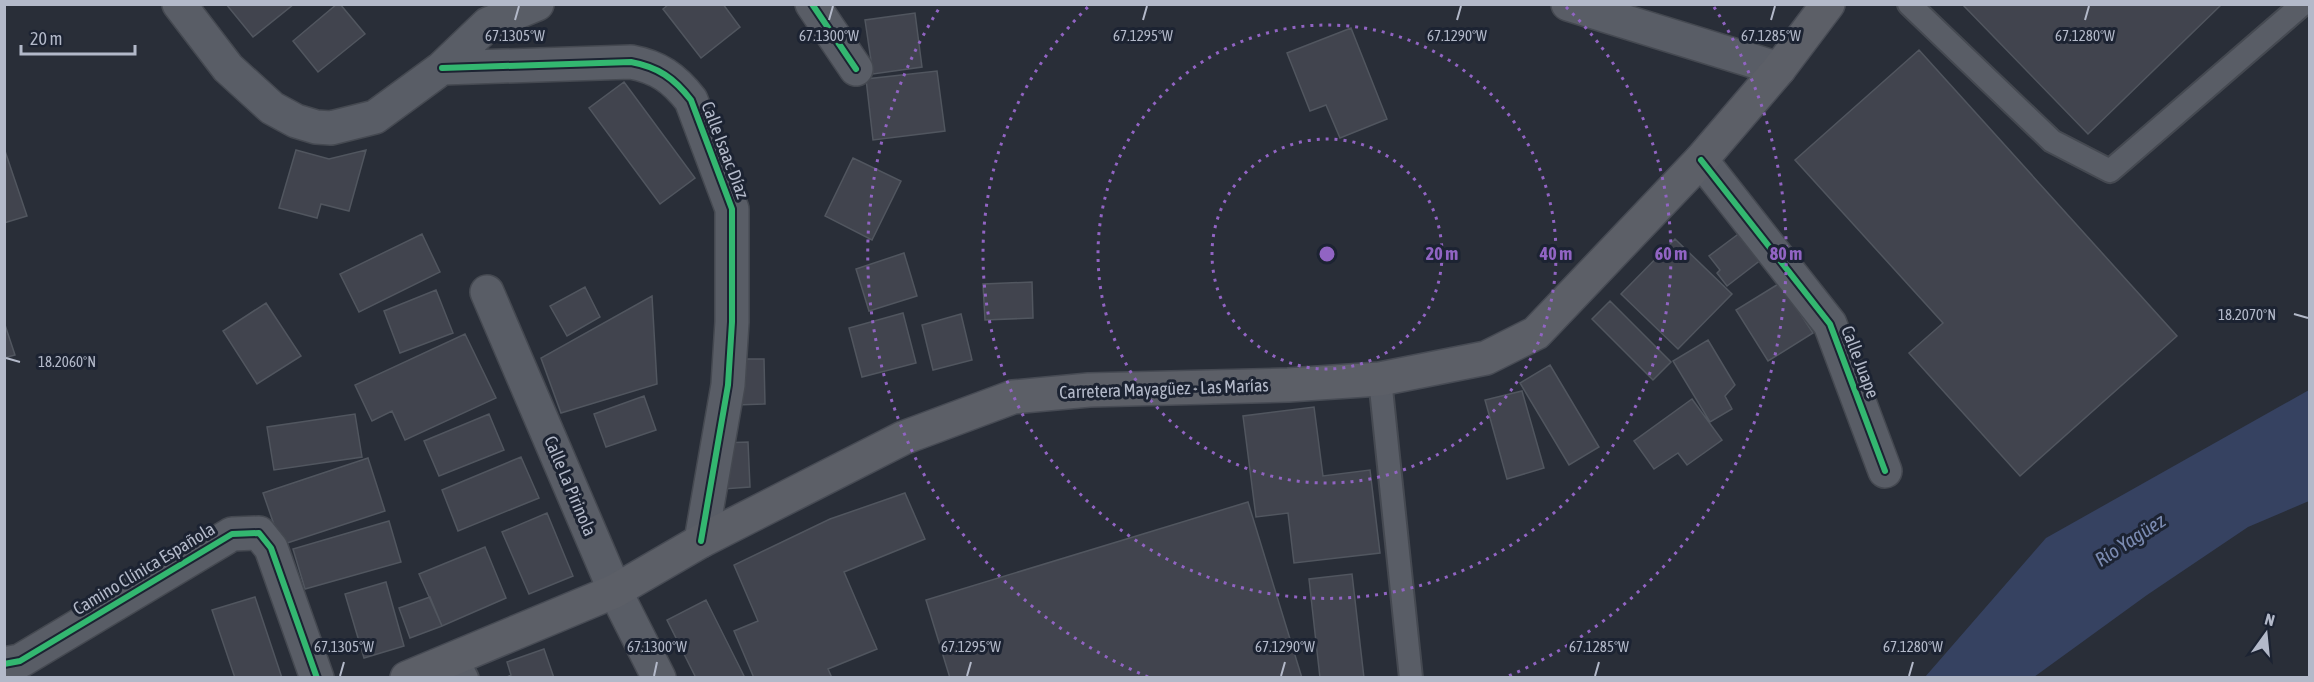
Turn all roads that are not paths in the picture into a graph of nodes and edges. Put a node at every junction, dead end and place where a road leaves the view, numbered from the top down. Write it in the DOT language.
graph roads {
  1 [pos="179,4"];
  2 [pos="537,4"];
  3 [pos="812,4"];
  4 [pos="1568,4"];
  5 [pos="1828,4"];
  6 [pos="1909,4"];
  7 [pos="2303,4"];
  8 [pos="442,68"];
  9 [pos="856,69"];
  10 [pos="1779,69"];
  11 [pos="1701,160"];
  12 [pos="487,292"];
  13 [pos="1380,379"];
  14 [pos="1885,471"];
  15 [pos="701,541"];
  16 [pos="615,591"];
  17 [pos="4,664"];
  18 [pos="461,667"];
  19 [pos="317,678"];
  20 [pos="407,678"];
  21 [pos="659,678"];
  22 [pos="1411,678"];
  1 -- 8 [label="street"];
  2 -- 8 [label="street"];
  3 -- 9 [label="street"];
  4 -- 10 [label="street"];
  5 -- 10 [label="main road, Carretera Mayagüez - Las Marías"];
  6 -- 7 [label="lane"];
  8 -- 15 [label="street, Calle Isaac Díaz"];
  10 -- 11 [label="main road, Carretera Mayagüez - Las Marías"];
  11 -- 13 [label="main road, Carretera Mayagüez - Las Marías"];
  11 -- 14 [label="street, Calle Juape"];
  12 -- 16 [label="street, Calle La Pirinola"];
  13 -- 15 [label="main road, Carretera Mayagüez - Las Marías"];
  13 -- 22 [label="lane"];
  15 -- 16 [label="main road, Carretera Mayagüez - Las Marías"];
  16 -- 18 [label="main road, Carretera Mayagüez - Las Marías"];
  16 -- 21 [label="street, Calle La Pirinola"];
  17 -- 19 [label="street, Camino Clínica Española"];
  18 -- 20 [label="main road, Carretera Mayagüez - Las Marías"];
}
